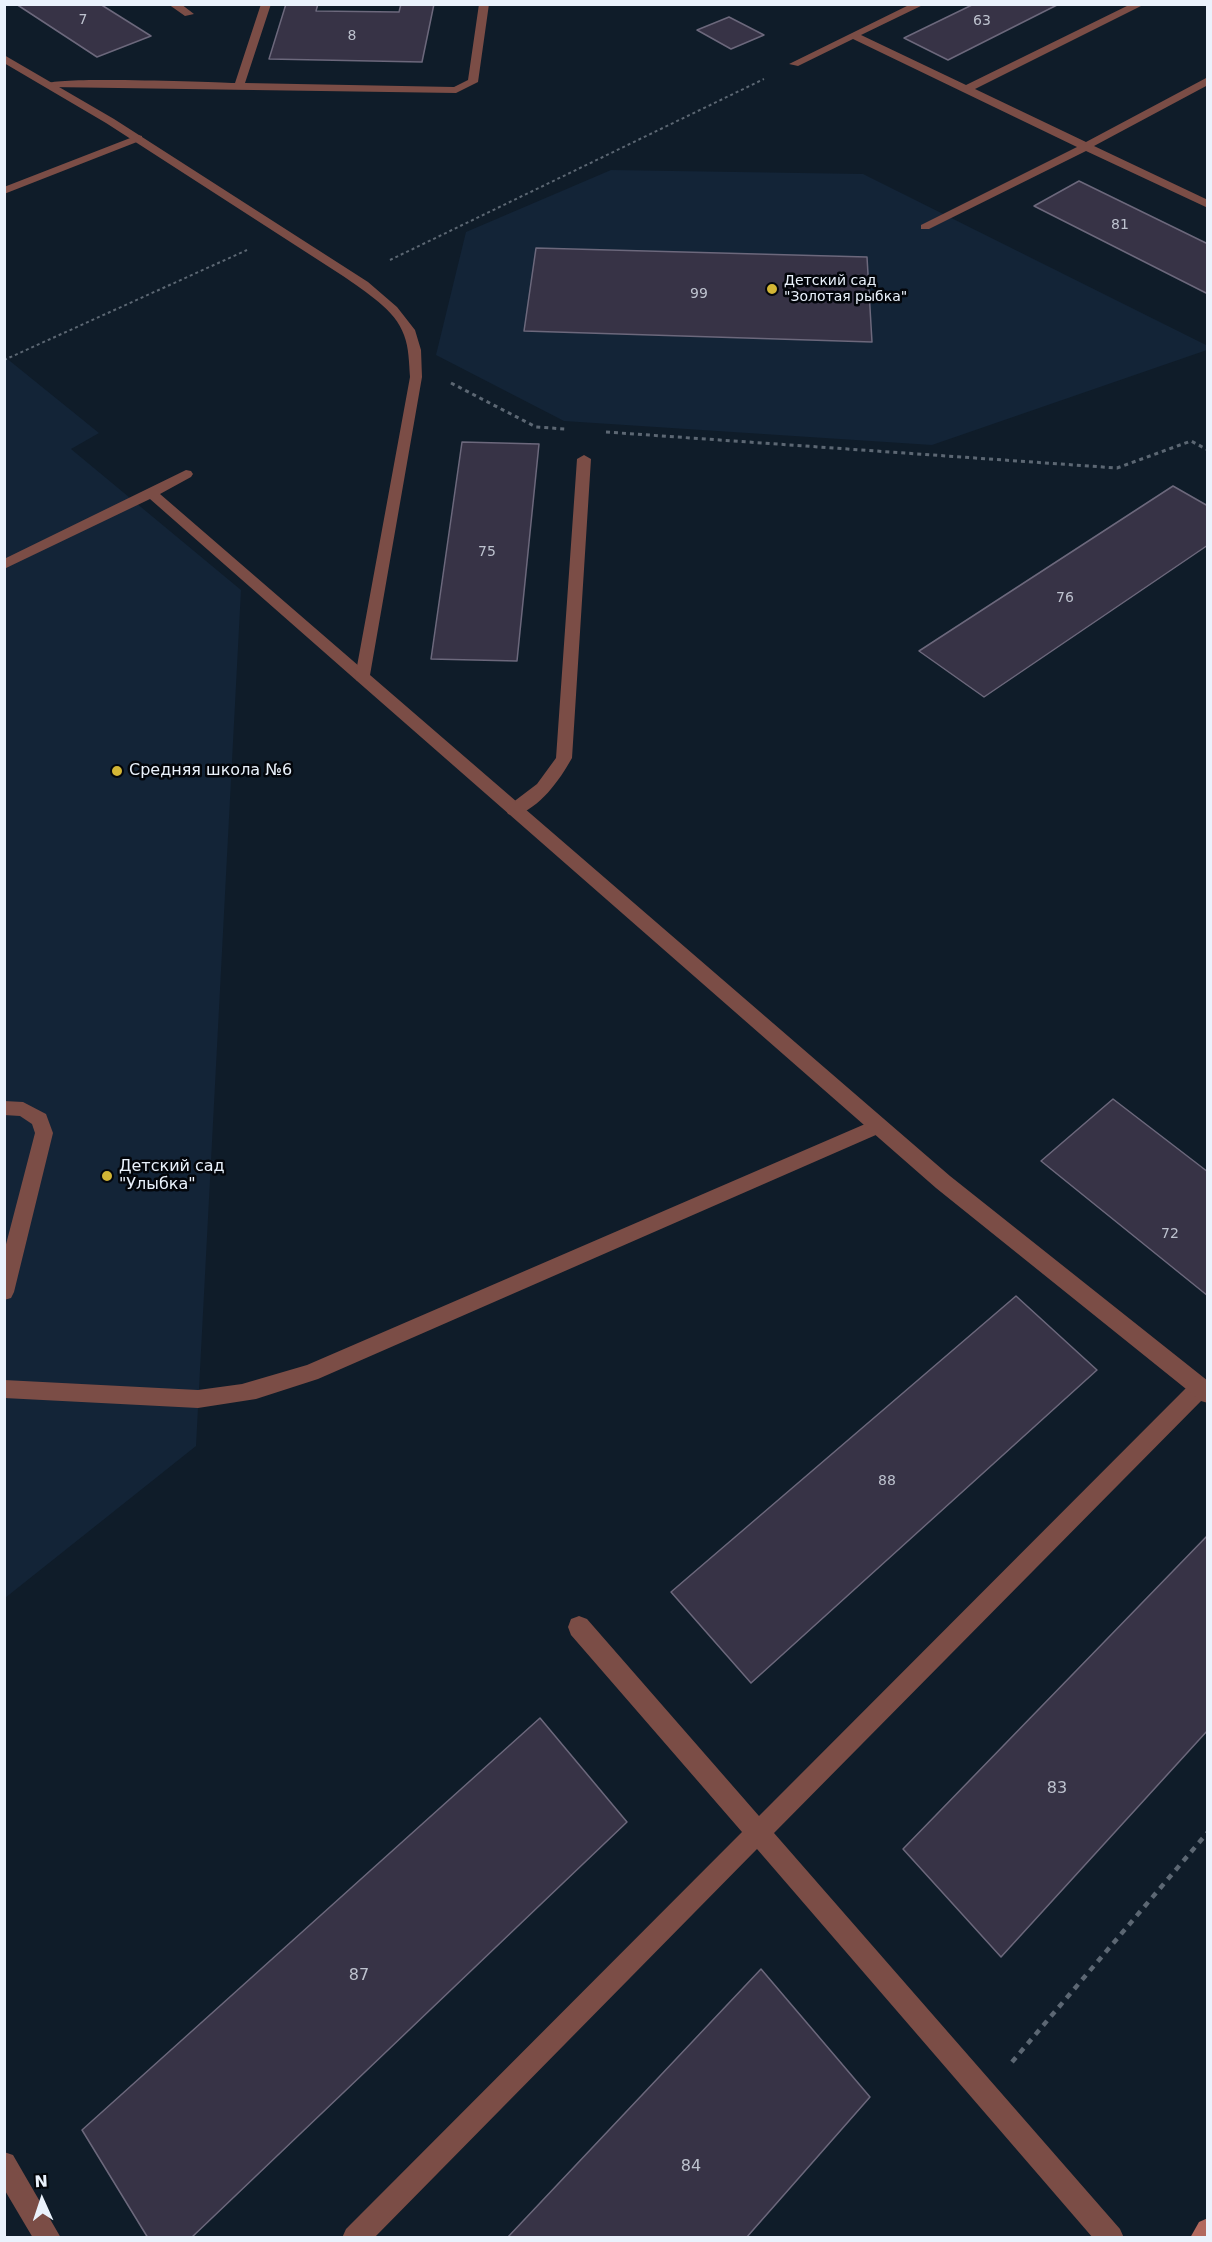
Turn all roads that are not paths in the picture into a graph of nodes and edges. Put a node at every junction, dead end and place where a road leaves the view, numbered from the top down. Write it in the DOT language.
graph roads {
  1 [pos="173,4"];
  2 [pos="266,4"];
  3 [pos="484,4"];
  4 [pos="920,4"];
  5 [pos="1140,4"];
  6 [pos="189,14"];
  7 [pos="853,35"];
  8 [pos="4,58"];
  9 [pos="794,64"];
  10 [pos="1208,80"];
  11 [pos="50,84"];
  12 [pos="239,86"];
  13 [pos="1195,87"];
  14 [pos="967,89"];
  15 [pos="1208,93"];
  16 [pos="138,138"];
  17 [pos="1085,147"];
  18 [pos="4,191"];
  19 [pos="1208,205"];
  20 [pos="926,227"];
  21 [pos="584,459"];
  22 [pos="186,474"];
  23 [pos="151,493"];
  24 [pos="4,565"];
  25 [pos="362,677"];
  26 [pos="514,810"];
  27 [pos="4,1108"];
  28 [pos="879,1126"];
  29 [pos="4,1292"];
  30 [pos="4,1389"];
  31 [pos="1204,1391"];
  32 [pos="579,1627"];
  33 [pos="758,1832"];
  34 [pos="4,2164"];
  35 [pos="1208,2231"];
  36 [pos="48,2238"];
  37 [pos="355,2238"];
  38 [pos="1111,2238"];
  39 [pos="1203,2238"];
  1 -- 6 [label="street"];
  2 -- 12 [label="street"];
  3 -- 12 [label="street"];
  4 -- 7 [label="street"];
  5 -- 14 [label="street"];
  7 -- 9 [label="street"];
  7 -- 14 [label="street"];
  8 -- 11 [label="street"];
  10 -- 13 [label="street"];
  11 -- 12 [label="street"];
  11 -- 16 [label="street"];
  13 -- 15 [label="street"];
  13 -- 17 [label="street"];
  14 -- 17 [label="street"];
  16 -- 18 [label="street"];
  16 -- 25 [label="street"];
  17 -- 19 [label="street"];
  17 -- 20 [label="street"];
  21 -- 26 [label="street"];
  22 -- 23 [label="street"];
  23 -- 24 [label="street"];
  23 -- 25 [label="street"];
  25 -- 26 [label="street"];
  26 -- 28 [label="street"];
  27 -- 29 [label="street"];
  28 -- 30 [label="street"];
  28 -- 31 [label="street"];
  31 -- 33 [label="street"];
  32 -- 33 [label="street"];
  33 -- 37 [label="street"];
  33 -- 38 [label="street"];
  34 -- 36 [label="street"];
  35 -- 39 [label="street"];
}
